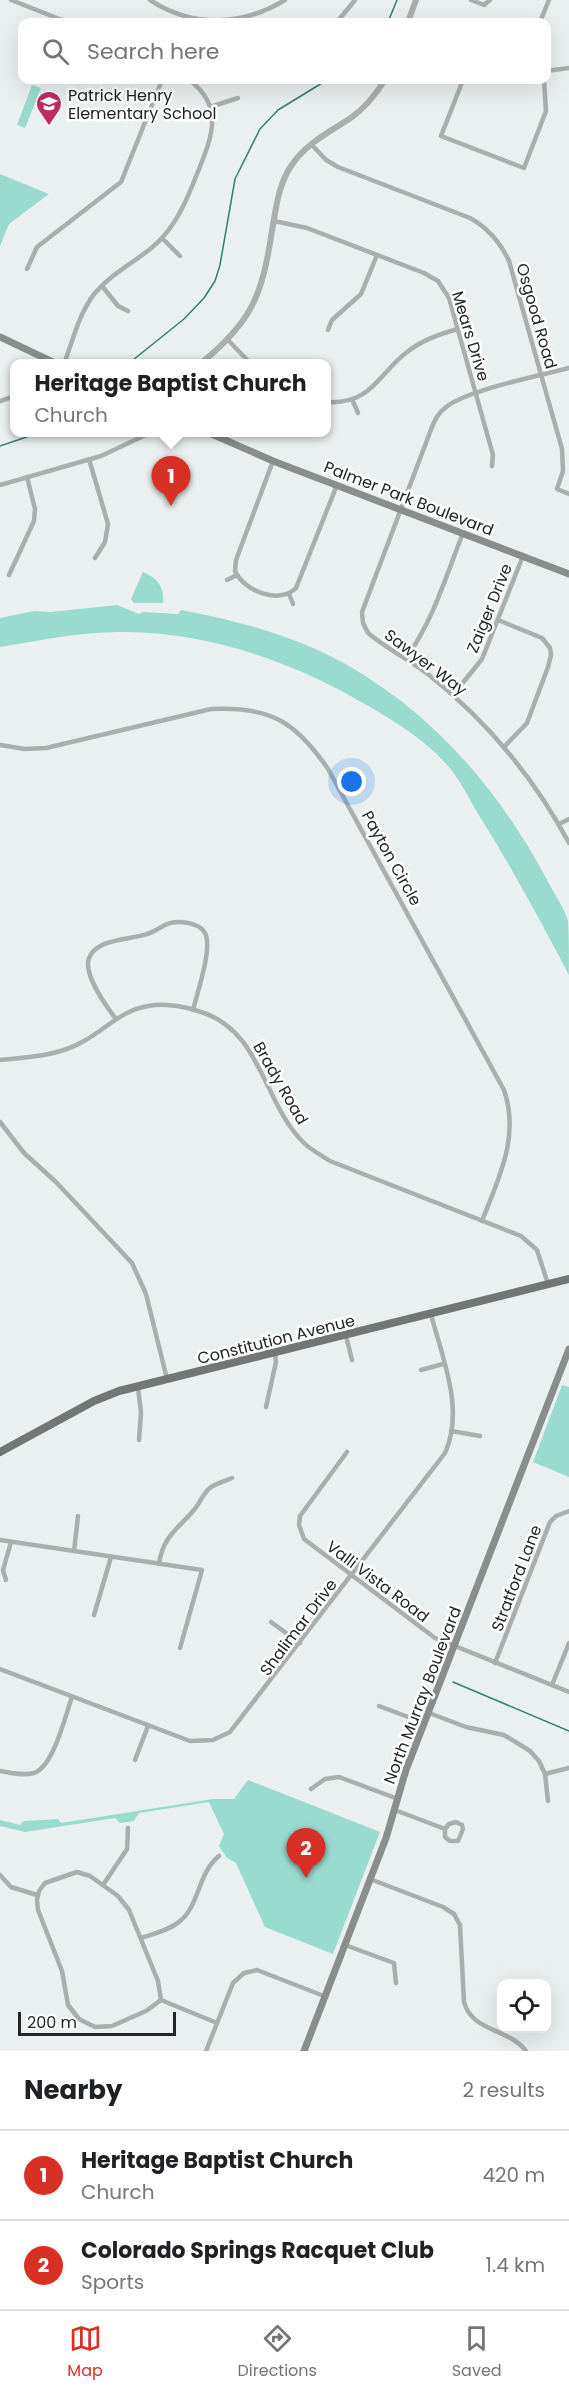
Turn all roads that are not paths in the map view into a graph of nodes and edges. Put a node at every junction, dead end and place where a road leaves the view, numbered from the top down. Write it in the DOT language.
graph roads {
  1 [pos="11,0"];
  2 [pos="150,0"];
  3 [pos="285,0"];
  4 [pos="355,0"];
  5 [pos="416,0"];
  6 [pos="471,0"];
  7 [pos="490,0"];
  8 [pos="549,0"];
  9 [pos="57,18"];
  10 [pos="197,18"];
  11 [pos="239,18"];
  12 [pos="340,18"];
  13 [pos="409,18"];
  14 [pos="542,18"];
  15 [pos="569,68"];
  16 [pos="551,70"];
  17 [pos="160,84"];
  18 [pos="193,84"];
  19 [pos="382,84"];
  20 [pos="461,84"];
  21 [pos="544,84"];
  22 [pos="238,98"];
  23 [pos="210,107"];
  24 [pos="311,144"];
  25 [pos="274,221"];
  26 [pos="162,238"];
  27 [pos="377,255"];
  28 [pos="180,256"];
  29 [pos="27,269"];
  30 [pos="102,285"];
  31 [pos="128,311"];
  32 [pos="458,328"];
  33 [pos="328,330"];
  34 [pos="0,337"];
  35 [pos="228,340"];
  36 [pos="48,359"];
  37 [pos="66,359"];
  38 [pos="205,359"];
  39 [pos="246,359"];
  40 [pos="569,368"];
  41 [pos="541,375"];
  42 [pos="476,394"];
  43 [pos="352,399"];
  44 [pos="331,402"];
  45 [pos="358,413"];
  46 [pos="142,437"];
  47 [pos="218,437"];
  48 [pos="89,459"];
  49 [pos="273,461"];
  50 [pos="492,466"];
  51 [pos="27,477"];
  52 [pos="0,485"];
  53 [pos="337,485"];
  54 [pos="569,494"];
  55 [pos="400,509"];
  56 [pos="463,533"];
  57 [pos="523,556"];
  58 [pos="95,558"];
  59 [pos="569,574"];
  60 [pos="9,575"];
  61 [pos="237,575"];
  62 [pos="227,580"];
  63 [pos="289,594"];
  64 [pos="293,604"];
  65 [pos="498,620"];
  66 [pos="406,658"];
  67 [pos="453,695"];
  68 [pos="0,745"];
  69 [pos="504,747"];
  70 [pos="569,819"];
  71 [pos="559,824"];
  72 [pos="569,843"];
  73 [pos="193,1010"];
  74 [pos="116,1019"];
  75 [pos="0,1060"];
  76 [pos="0,1122"];
  77 [pos="482,1221"];
  78 [pos="569,1279"];
  79 [pos="548,1284"];
  80 [pos="431,1314"];
  81 [pos="346,1336"];
  82 [pos="569,1349"];
  83 [pos="275,1354"];
  84 [pos="352,1360"];
  85 [pos="443,1364"];
  86 [pos="421,1370"];
  87 [pos="167,1380"];
  88 [pos="138,1387"];
  89 [pos="266,1407"];
  90 [pos="451,1431"];
  91 [pos="480,1436"];
  92 [pos="139,1440"];
  93 [pos="0,1442"];
  94 [pos="2,1451"];
  95 [pos="348,1452"];
  96 [pos="232,1478"];
  97 [pos="569,1511"];
  98 [pos="78,1516"];
  99 [pos="0,1540"];
  100 [pos="11,1542"];
  101 [pos="74,1551"];
  102 [pos="111,1557"];
  103 [pos="159,1564"];
  104 [pos="351,1576"];
  105 [pos="6,1580"];
  106 [pos="94,1615"];
  107 [pos="271,1622"];
  108 [pos="300,1643"];
  109 [pos="569,1643"];
  110 [pos="454,1647"];
  111 [pos="180,1648"];
  112 [pos="495,1663"];
  113 [pos="0,1669"];
  114 [pos="552,1685"];
  115 [pos="569,1692"];
  116 [pos="72,1697"];
  117 [pos="379,1706"];
  118 [pos="429,1713"];
  119 [pos="424,1723"];
  120 [pos="148,1726"];
  121 [pos="135,1760"];
  122 [pos="569,1768"];
  123 [pos="0,1771"];
  124 [pos="545,1774"];
  125 [pos="311,1789"];
  126 [pos="398,1799"];
  127 [pos="548,1801"];
  128 [pos="395,1810"];
  129 [pos="128,1828"];
  130 [pos="445,1829"];
  131 [pos="219,1856"];
  132 [pos="0,1875"];
  133 [pos="370,1879"];
  134 [pos="103,1885"];
  135 [pos="37,1895"];
  136 [pos="141,1938"];
  137 [pos="344,1945"];
  138 [pos="396,1983"];
  139 [pos="324,1996"];
  140 [pos="161,2000"];
  141 [pos="468,2012"];
  142 [pos="461,2017"];
  143 [pos="218,2023"];
  144 [pos="307,2050"];
  145 [pos="207,2051"];
  146 [pos="526,2051"];
  1 -- 9 [label="street"];
  2 -- 10 [label="street"];
  3 -- 11 [label="street"];
  4 -- 12 [label="street"];
  5 -- 13 [label="street"];
  6 -- 7 [label="street"];
  8 -- 14 [label="street"];
  15 -- 16 [label="street"];
  17 -- 29 [label="street"];
  18 -- 23 [label="street"];
  19 -- 24 [label="street"];
  20 -- 21 [label="street"];
  22 -- 23 [label="street"];
  23 -- 26 [label="street"];
  24 -- 25 [label="street"];
  24 -- 41 [label="street, Osgood Road"];
  25 -- 27 [label="street, Mears Drive"];
  25 -- 35 [label="street"];
  26 -- 28 [label="street"];
  26 -- 30 [label="street"];
  27 -- 32 [label="street, Mears Drive"];
  27 -- 33 [label="street"];
  30 -- 31 [label="street"];
  30 -- 37 [label="street"];
  32 -- 42 [label="street, Mears Drive"];
  32 -- 43 [label="street"];
  34 -- 36 [label="main road"];
  35 -- 38 [label="street"];
  35 -- 39 [label="street"];
  40 -- 41 [label="street, Sawyer Way"];
  41 -- 42 [label="street, Sawyer Way"];
  41 -- 54 [label="street, Osgood Road"];
  42 -- 50 [label="street, Mears Drive"];
  42 -- 55 [label="street, Sawyer Way"];
  43 -- 44 [label="street"];
  43 -- 45 [label="street"];
  46 -- 48 [label="street"];
  47 -- 49 [label="main road, Palmer Park Boulevard"];
  48 -- 51 [label="street"];
  48 -- 58 [label="street"];
  49 -- 53 [label="main road, Palmer Park Boulevard"];
  49 -- 61 [label="street"];
  51 -- 52 [label="street"];
  51 -- 60 [label="street"];
  53 -- 55 [label="main road, Palmer Park Boulevard"];
  53 -- 63 [label="street"];
  55 -- 56 [label="main road, Palmer Park Boulevard"];
  55 -- 66 [label="street, Sawyer Way"];
  56 -- 57 [label="main road, Palmer Park Boulevard"];
  56 -- 66 [label="street"];
  57 -- 59 [label="main road, Palmer Park Boulevard"];
  57 -- 65 [label="street, Zaiger Drive"];
  61 -- 62 [label="street"];
  61 -- 63 [label="street"];
  63 -- 64 [label="street"];
  65 -- 67 [label="street, Zaiger Drive"];
  65 -- 69 [label="street"];
  66 -- 67 [label="street, Sawyer Way"];
  67 -- 69 [label="street, Sawyer Way"];
  68 -- 77 [label="street, Payton Circle"];
  69 -- 71 [label="street, Sawyer Way"];
  70 -- 71 [label="street"];
  71 -- 72 [label="street, Sawyer Way"];
  73 -- 74 [label="street, Brady Road"];
  73 -- 74 [label="street"];
  73 -- 77 [label="street, Brady Road"];
  74 -- 75 [label="street, Brady Road"];
  76 -- 87 [label="street"];
  77 -- 79 [label="street, Brady Road"];
  78 -- 79 [label="main road, Constitution Avenue"];
  79 -- 80 [label="main road, Constitution Avenue"];
  80 -- 81 [label="main road, Constitution Avenue"];
  80 -- 85 [label="street, Shalimar Drive"];
  81 -- 83 [label="main road, Constitution Avenue"];
  81 -- 84 [label="street"];
  82 -- 110 [label="main road, North Murray Boulevard"];
  83 -- 87 [label="main road, Constitution Avenue"];
  83 -- 89 [label="street"];
  85 -- 86 [label="street"];
  85 -- 90 [label="street, Shalimar Drive"];
  87 -- 88 [label="main road, Constitution Avenue"];
  88 -- 92 [label="street"];
  88 -- 94 [label="main road, Constitution Avenue"];
  90 -- 91 [label="street"];
  90 -- 104 [label="street, Shalimar Drive"];
  93 -- 94 [label="street"];
  95 -- 104 [label="street, Valli Vista Road"];
  96 -- 103 [label="street"];
  97 -- 112 [label="street, Stratford Lane"];
  98 -- 101 [label="street"];
  99 -- 100 [label="street"];
  100 -- 101 [label="street"];
  100 -- 105 [label="street"];
  101 -- 102 [label="street"];
  102 -- 103 [label="street"];
  102 -- 106 [label="street"];
  103 -- 111 [label="street"];
  104 -- 108 [label="street, Shalimar Drive"];
  104 -- 110 [label="street, Valli Vista Road"];
  107 -- 108 [label="street"];
  108 -- 120 [label="street, Shalimar Drive"];
  109 -- 114 [label="street"];
  110 -- 112 [label="street, Valli Vista Road"];
  110 -- 118 [label="main road, North Murray Boulevard"];
  112 -- 114 [label="street, Valli Vista Road"];
  113 -- 116 [label="street, Shalimar Drive"];
  114 -- 115 [label="street, Valli Vista Road"];
  116 -- 120 [label="street, Shalimar Drive"];
  116 -- 123 [label="street"];
  117 -- 119 [label="street"];
  118 -- 119 [label="main road, North Murray Boulevard"];
  118 -- 124 [label="street"];
  119 -- 126 [label="main road, North Murray Boulevard"];
  120 -- 121 [label="street"];
  122 -- 124 [label="street"];
  124 -- 127 [label="street"];
  125 -- 126 [label="street"];
  126 -- 128 [label="main road, North Murray Boulevard"];
  128 -- 130 [label="street"];
  128 -- 133 [label="main road, North Murray Boulevard"];
  129 -- 134 [label="street"];
  130 -- 130 [label="street"];
  131 -- 136 [label="street"];
  132 -- 135 [label="street"];
  133 -- 137 [label="main road, North Murray Boulevard"];
  133 -- 141 [label="street"];
  134 -- 135 [label="street"];
  134 -- 136 [label="street"];
  135 -- 140 [label="street"];
  136 -- 140 [label="street"];
  137 -- 138 [label="street"];
  137 -- 139 [label="main road, North Murray Boulevard"];
  139 -- 143 [label="street"];
  139 -- 144 [label="main road, North Murray Boulevard"];
  140 -- 143 [label="street"];
  141 -- 142 [label="street"];
  141 -- 146 [label="street"];
  143 -- 145 [label="street"];
}
